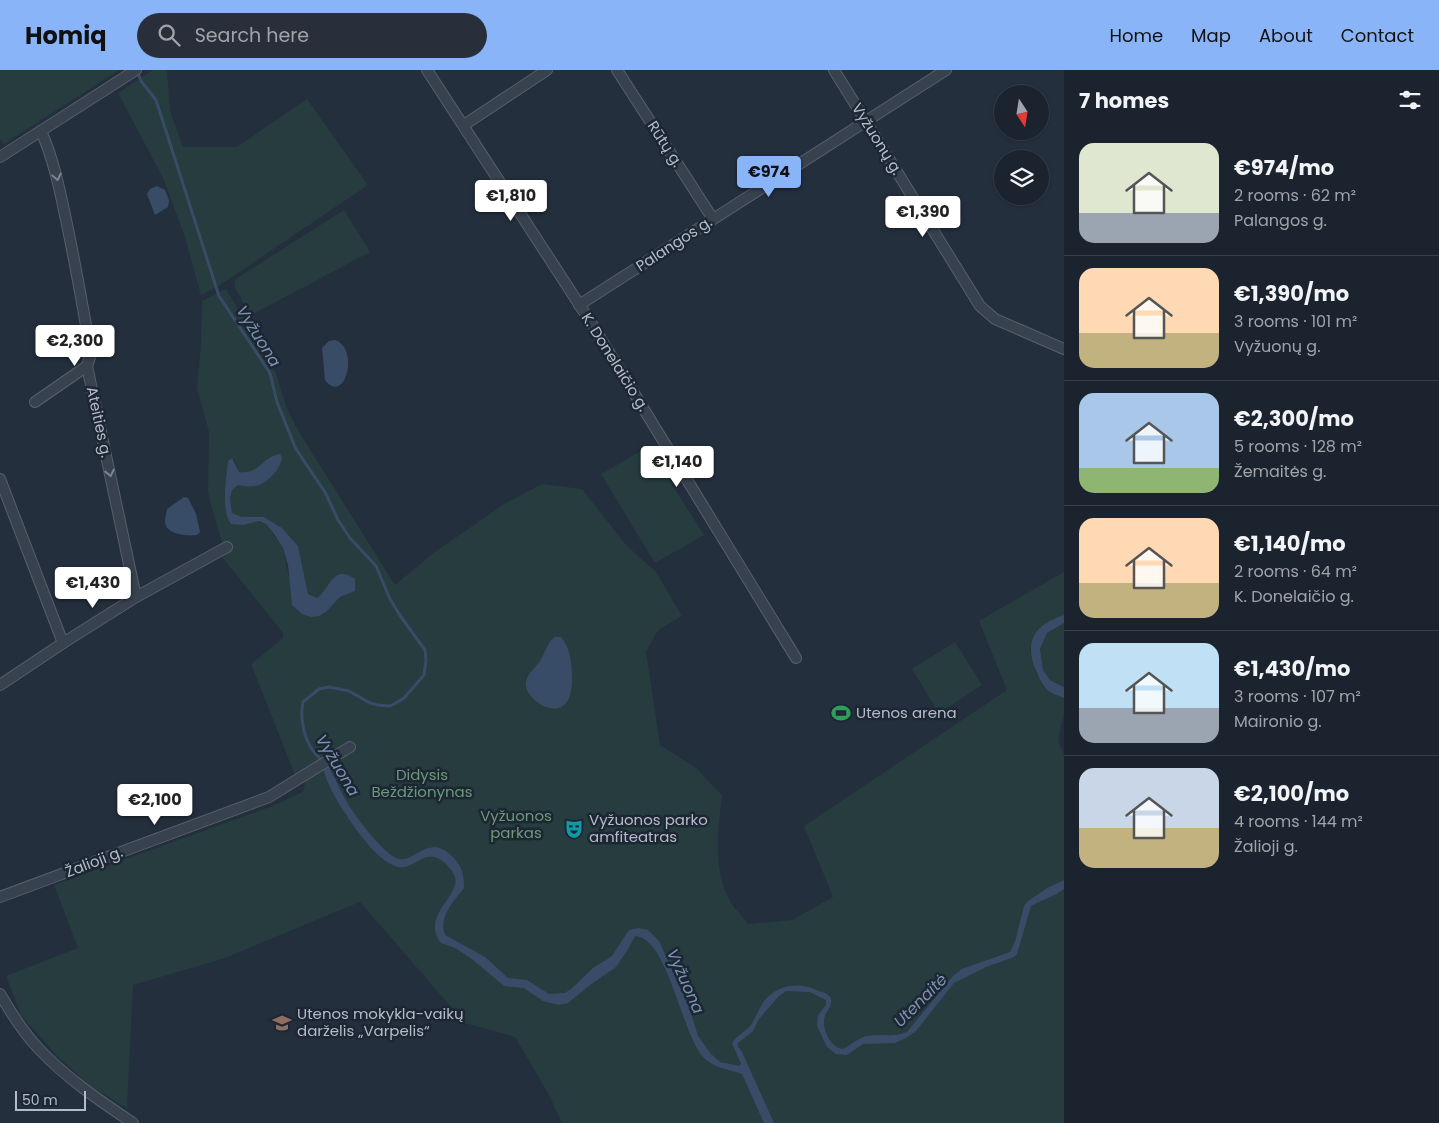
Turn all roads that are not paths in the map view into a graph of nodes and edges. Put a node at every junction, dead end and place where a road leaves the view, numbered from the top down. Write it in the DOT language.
graph roads {
  1 [pos="136,70"];
  2 [pos="427,70"];
  3 [pos="547,70"];
  4 [pos="617,70"];
  5 [pos="834,70"];
  6 [pos="946,70"];
  7 [pos="867,121"];
  8 [pos="464,125"];
  9 [pos="41,131"];
  10 [pos="0,157"];
  11 [pos="714,219"];
  12 [pos="579,305"];
  13 [pos="1064,349"];
  14 [pos="87,366"];
  15 [pos="35,402"];
  16 [pos="0,480"];
  17 [pos="227,547"];
  18 [pos="136,597"];
  19 [pos="63,642"];
  20 [pos="796,658"];
  21 [pos="0,685"];
  22 [pos="350,747"];
  23 [pos="0,897"];
  24 [pos="0,994"];
  25 [pos="132,1123"];
  1 -- 9 [label="street"];
  2 -- 8 [label="street, K. Donelaičio g."];
  3 -- 8 [label="street"];
  4 -- 11 [label="street, Rūtų g."];
  5 -- 7 [label="street, Vyžuonų g."];
  6 -- 7 [label="street, Palangos g."];
  7 -- 11 [label="street, Palangos g."];
  7 -- 13 [label="street, Vyžuonų g."];
  8 -- 12 [label="street, K. Donelaičio g."];
  9 -- 10 [label="street"];
  9 -- 14 [label="street, Ateities g., one-way"];
  11 -- 12 [label="street, Palangos g."];
  12 -- 20 [label="street, K. Donelaičio g."];
  14 -- 15 [label="street"];
  14 -- 18 [label="street, Ateities g., one-way"];
  16 -- 19 [label="street"];
  17 -- 18 [label="street"];
  18 -- 19 [label="street"];
  19 -- 21 [label="street"];
  22 -- 23 [label="street, Žalioji g."];
  24 -- 25 [label="street"];
}
